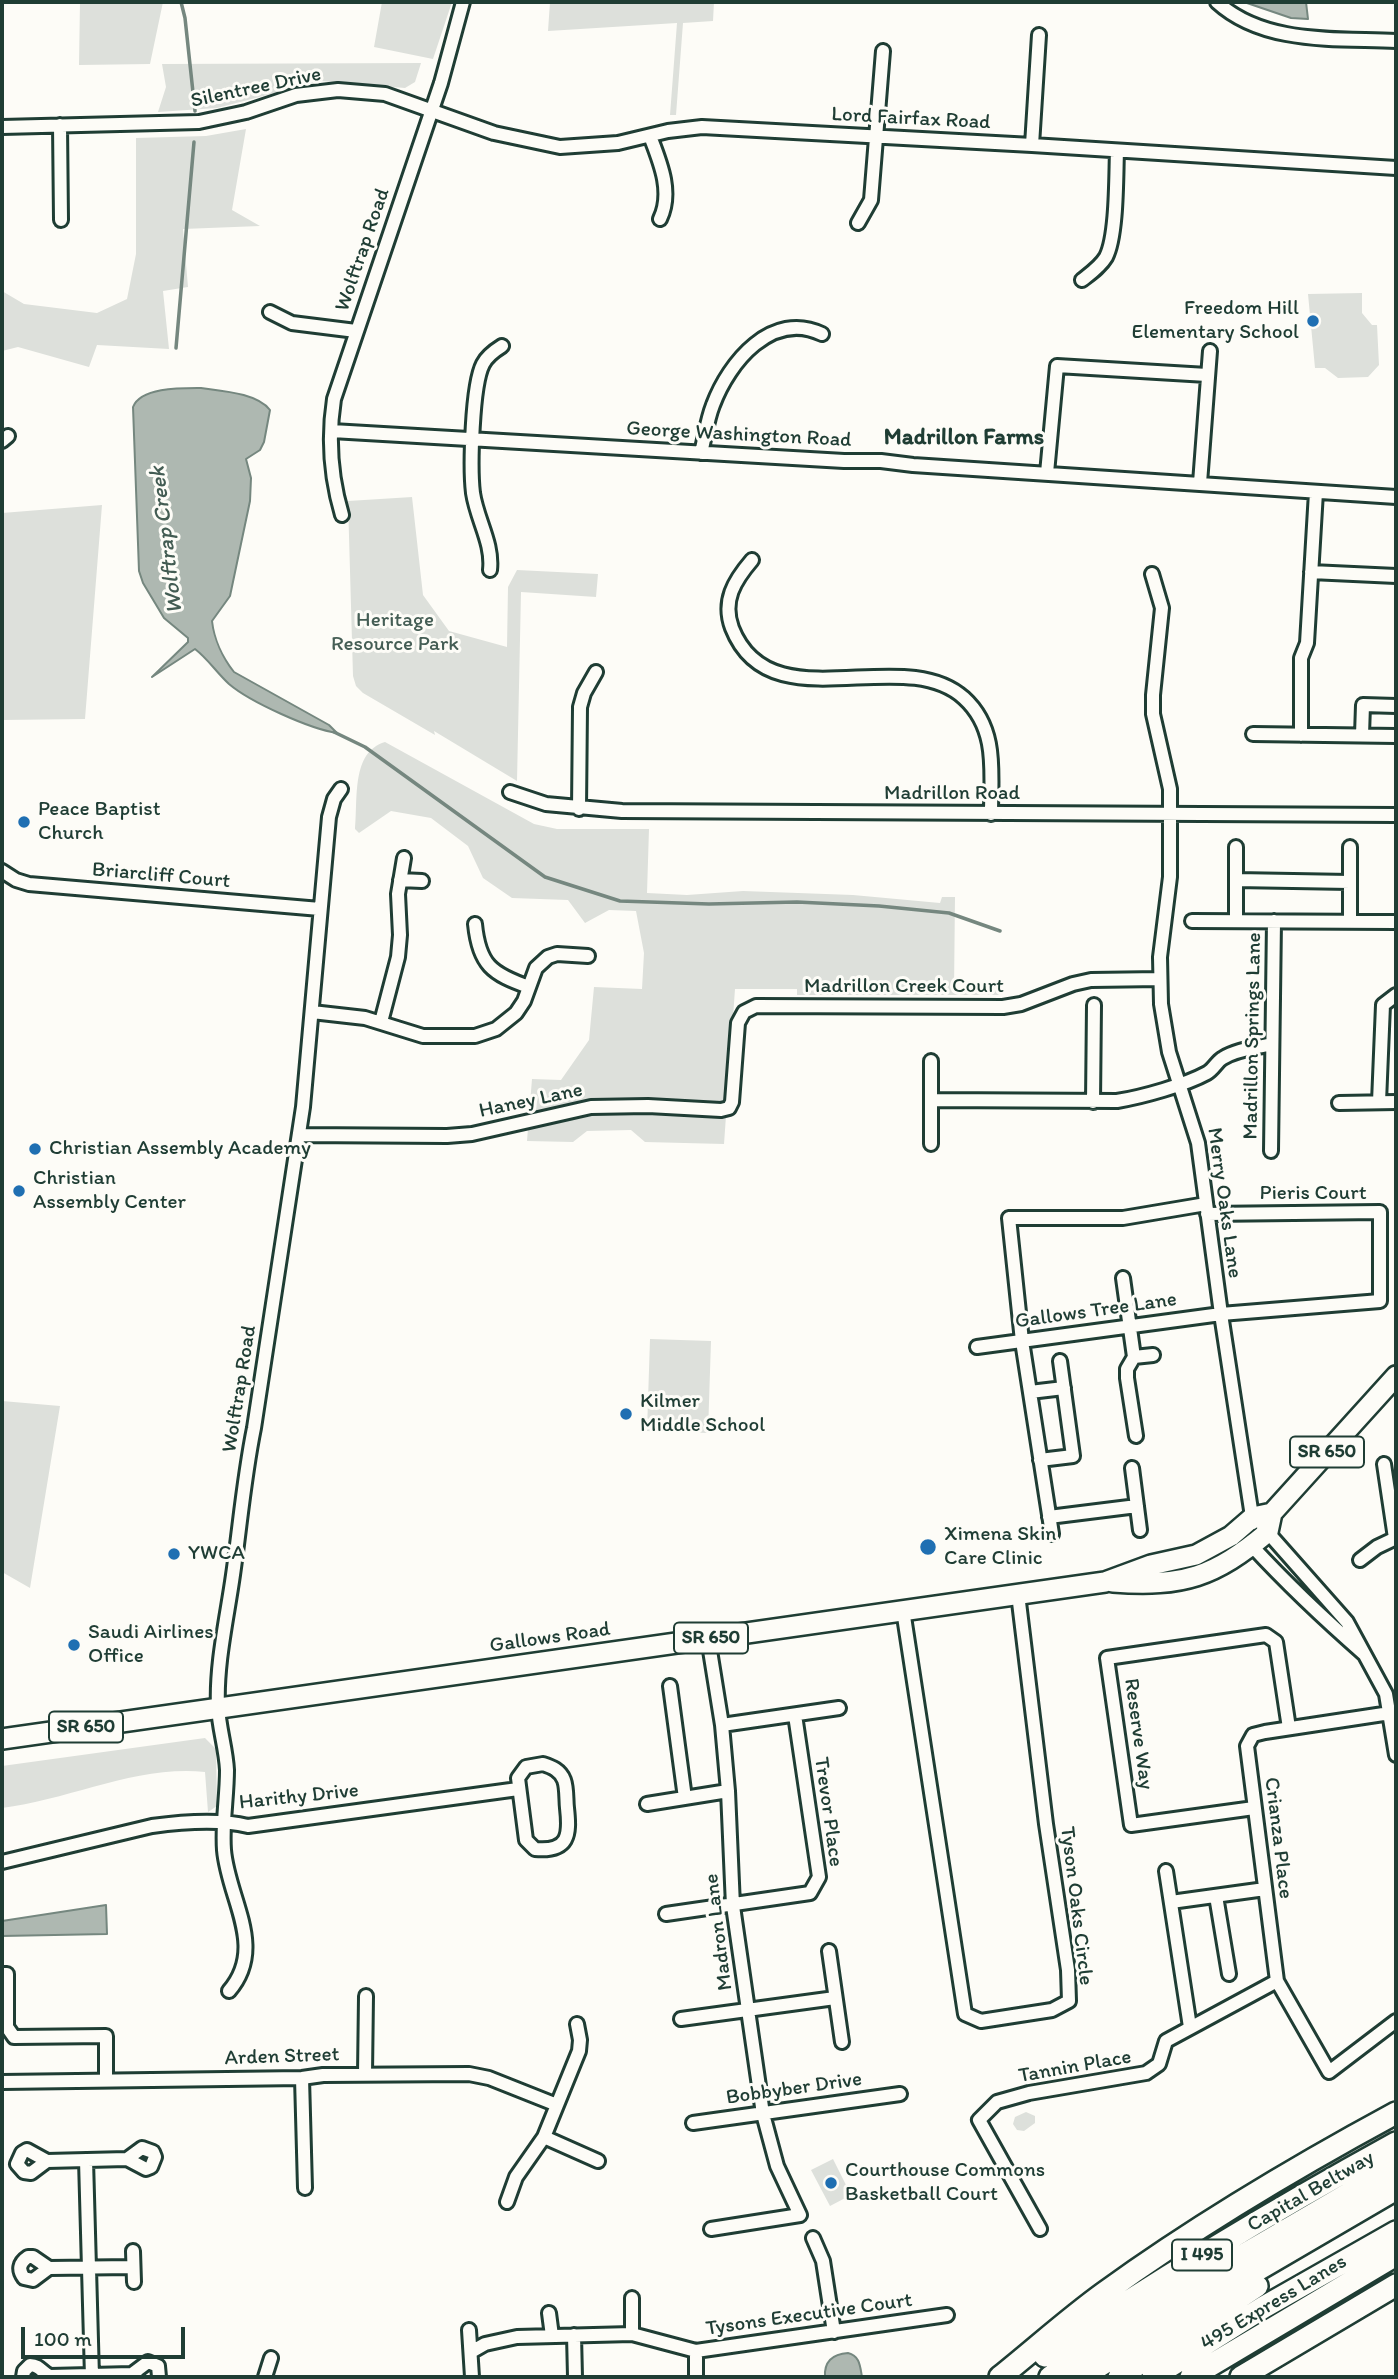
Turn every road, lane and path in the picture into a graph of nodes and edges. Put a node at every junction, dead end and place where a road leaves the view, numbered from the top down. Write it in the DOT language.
graph roads {
  1 [pos="463,2"];
  2 [pos="1217,2"];
  3 [pos="1039,35"];
  4 [pos="1396,41"];
  5 [pos="883,51"];
  6 [pos="431,111"];
  7 [pos="60,125"];
  8 [pos="2,127"];
  9 [pos="650,136"];
  10 [pos="877,136"];
  11 [pos="1032,145"];
  12 [pos="1117,151"];
  13 [pos="1396,168"];
  14 [pos="660,219"];
  15 [pos="61,220"];
  16 [pos="858,223"];
  17 [pos="1082,280"];
  18 [pos="270,312"];
  19 [pos="355,331"];
  20 [pos="822,334"];
  21 [pos="502,346"];
  22 [pos="1210,351"];
  23 [pos="1207,375"];
  24 [pos="332,431"];
  25 [pos="472,439"];
  26 [pos="701,453"];
  27 [pos="1047,473"];
  28 [pos="1200,483"];
  29 [pos="1315,492"];
  30 [pos="1396,496"];
  31 [pos="342,515"];
  32 [pos="752,561"];
  33 [pos="490,570"];
  34 [pos="1311,572"];
  35 [pos="1152,575"];
  36 [pos="1396,576"];
  37 [pos="597,672"];
  38 [pos="1396,706"];
  39 [pos="1253,734"];
  40 [pos="1301,735"];
  41 [pos="1362,735"];
  42 [pos="1396,736"];
  43 [pos="341,789"];
  44 [pos="510,792"];
  45 [pos="579,809"];
  46 [pos="991,814"];
  47 [pos="1170,814"];
  48 [pos="1396,815"];
  49 [pos="1236,847"];
  50 [pos="1350,847"];
  51 [pos="404,859"];
  52 [pos="2,871"];
  53 [pos="400,880"];
  54 [pos="1236,880"];
  55 [pos="422,881"];
  56 [pos="1350,882"];
  57 [pos="320,909"];
  58 [pos="1192,921"];
  59 [pos="1236,921"];
  60 [pos="1274,921"];
  61 [pos="1350,922"];
  62 [pos="1396,922"];
  63 [pos="475,924"];
  64 [pos="588,956"];
  65 [pos="1160,979"];
  66 [pos="529,987"];
  67 [pos="1396,995"];
  68 [pos="1094,1005"];
  69 [pos="769,1006"];
  70 [pos="312,1012"];
  71 [pos="381,1022"];
  72 [pos="1272,1044"];
  73 [pos="931,1061"];
  74 [pos="1179,1083"];
  75 [pos="931,1100"];
  76 [pos="1093,1102"];
  77 [pos="1379,1102"];
  78 [pos="1396,1102"];
  79 [pos="1339,1103"];
  80 [pos="299,1135"];
  81 [pos="931,1144"];
  82 [pos="1271,1152"];
  83 [pos="1207,1209"];
  84 [pos="1123,1278"];
  85 [pos="1221,1314"];
  86 [pos="1130,1325"];
  87 [pos="1022,1341"];
  88 [pos="977,1347"];
  89 [pos="1153,1354"];
  90 [pos="1134,1357"];
  91 [pos="1060,1361"];
  92 [pos="1396,1376"];
  93 [pos="1064,1388"];
  94 [pos="1030,1392"];
  95 [pos="1136,1436"];
  96 [pos="1041,1460"];
  97 [pos="1384,1464"];
  98 [pos="1132,1468"];
  99 [pos="1137,1506"];
  100 [pos="1049,1517"];
  101 [pos="1264,1520"];
  102 [pos="1140,1530"];
  103 [pos="1052,1534"];
  104 [pos="1396,1538"];
  105 [pos="1252,1545"];
  106 [pos="1360,1560"];
  107 [pos="1105,1582"];
  108 [pos="1018,1594"];
  109 [pos="904,1610"];
  110 [pos="708,1638"];
  111 [pos="1364,1654"];
  112 [pos="670,1686"];
  113 [pos="839,1708"];
  114 [pos="218,1709"];
  115 [pos="1390,1713"];
  116 [pos="795,1715"];
  117 [pos="722,1725"];
  118 [pos="1289,1728"];
  119 [pos="2,1739"];
  120 [pos="1396,1755"];
  121 [pos="518,1789"];
  122 [pos="728,1791"];
  123 [pos="685,1798"];
  124 [pos="647,1804"];
  125 [pos="1254,1808"];
  126 [pos="224,1823"];
  127 [pos="2,1862"];
  128 [pos="1166,1871"];
  129 [pos="1265,1889"];
  130 [pos="1216,1896"];
  131 [pos="1171,1902"];
  132 [pos="733,1906"];
  133 [pos="666,1914"];
  134 [pos="829,1951"];
  135 [pos="2,1973"];
  136 [pos="1229,1974"];
  137 [pos="1277,1981"];
  138 [pos="229,1991"];
  139 [pos="366,1996"];
  140 [pos="835,1997"];
  141 [pos="748,2010"];
  142 [pos="681,2019"];
  143 [pos="1396,2021"];
  144 [pos="577,2024"];
  145 [pos="1190,2027"];
  146 [pos="842,2042"];
  147 [pos="365,2074"];
  148 [pos="302,2078"];
  149 [pos="106,2080"];
  150 [pos="2,2082"];
  151 [pos="900,2094"];
  152 [pos="557,2105"];
  153 [pos="1396,2113"];
  154 [pos="763,2114"];
  155 [pos="692,2123"];
  156 [pos="544,2137"];
  157 [pos="1396,2143"];
  158 [pos="127,2159"];
  159 [pos="86,2160"];
  160 [pos="47,2161"];
  161 [pos="598,2161"];
  162 [pos="1396,2165"];
  163 [pos="305,2188"];
  164 [pos="1396,2189"];
  165 [pos="507,2203"];
  166 [pos="1396,2204"];
  167 [pos="711,2229"];
  168 [pos="1040,2229"];
  169 [pos="1396,2232"];
  170 [pos="813,2238"];
  171 [pos="133,2251"];
  172 [pos="1396,2255"];
  173 [pos="133,2267"];
  174 [pos="90,2268"];
  175 [pos="48,2269"];
  176 [pos="134,2282"];
  177 [pos="1396,2285"];
  178 [pos="632,2298"];
  179 [pos="549,2313"];
  180 [pos="947,2315"];
  181 [pos="469,2330"];
  182 [pos="834,2332"];
  183 [pos="632,2334"];
  184 [pos="574,2335"];
  185 [pos="552,2336"];
  186 [pos="696,2351"];
  187 [pos="471,2352"];
  188 [pos="271,2358"];
  189 [pos="49,2376"];
  190 [pos="92,2376"];
  191 [pos="134,2376"];
  192 [pos="23,2377"];
  193 [pos="159,2377"];
  194 [pos="265,2377"];
  195 [pos="472,2377"];
  196 [pos="575,2377"];
  197 [pos="696,2377"];
  198 [pos="1000,2377"];
  199 [pos="1014,2377"];
  200 [pos="1050,2377"];
  201 [pos="1082,2377"];
  202 [pos="1119,2377"];
  203 [pos="1153,2377"];
  204 [pos="1191,2377"];
  205 [pos="1241,2377"];
  1 -- 6 [label="street, Wolftrap Road"];
  2 -- 4 [label="street"];
  3 -- 11 [label="street"];
  5 -- 10 [label="street"];
  6 -- 7 [label="street, Silentree Drive"];
  6 -- 9 [label="street, Lord Fairfax Road"];
  6 -- 19 [label="street, Wolftrap Road"];
  7 -- 8 [label="street, Silentree Drive"];
  7 -- 15 [label="street"];
  9 -- 10 [label="street, Lord Fairfax Road"];
  9 -- 14 [label="street"];
  10 -- 11 [label="street, Lord Fairfax Road"];
  10 -- 16 [label="street"];
  11 -- 12 [label="street, Lord Fairfax Road"];
  12 -- 13 [label="street, Lord Fairfax Road"];
  12 -- 17 [label="street"];
  18 -- 19 [label="street"];
  19 -- 24 [label="street, Wolftrap Road"];
  20 -- 26 [label="street"];
  21 -- 25 [label="street"];
  22 -- 23 [label="street"];
  23 -- 27 [label="street"];
  23 -- 28 [label="street"];
  24 -- 25 [label="street, George Washington Road"];
  24 -- 31 [label="street, Wolftrap Road"];
  25 -- 26 [label="street, George Washington Road"];
  25 -- 33 [label="street"];
  26 -- 27 [label="street, George Washington Road"];
  27 -- 28 [label="street, George Washington Road"];
  28 -- 29 [label="street, George Washington Road"];
  29 -- 30 [label="street, George Washington Road"];
  29 -- 34 [label="street"];
  32 -- 46 [label="street"];
  34 -- 36 [label="street"];
  34 -- 40 [label="street"];
  35 -- 47 [label="street, Merry Oaks Lane"];
  37 -- 45 [label="street"];
  38 -- 41 [label="street"];
  39 -- 40 [label="street"];
  40 -- 41 [label="street"];
  41 -- 42 [label="street"];
  43 -- 57 [label="street, Wolftrap Road"];
  44 -- 45 [label="street, Madrillon Road"];
  45 -- 46 [label="street, Madrillon Road"];
  46 -- 47 [label="street, Madrillon Road"];
  47 -- 48 [label="street, Madrillon Road"];
  47 -- 65 [label="street, Merry Oaks Lane"];
  49 -- 54 [label="street"];
  50 -- 56 [label="street"];
  51 -- 53 [label="street"];
  52 -- 57 [label="street, Briarcliff Court"];
  53 -- 55 [label="street"];
  53 -- 71 [label="street"];
  54 -- 56 [label="street"];
  54 -- 59 [label="street"];
  56 -- 61 [label="street"];
  57 -- 70 [label="street, Wolftrap Road"];
  58 -- 59 [label="street"];
  59 -- 60 [label="street"];
  60 -- 61 [label="street"];
  60 -- 72 [label="street, Madrillon Springs Lane"];
  61 -- 62 [label="street"];
  63 -- 66 [label="street"];
  64 -- 66 [label="street"];
  65 -- 69 [label="street, Madrillon Creek Court"];
  65 -- 74 [label="street, Merry Oaks Lane"];
  66 -- 71 [label="street"];
  67 -- 77 [label="street"];
  68 -- 76 [label="street"];
  69 -- 80 [label="street, Haney Lane"];
  70 -- 71 [label="street"];
  70 -- 80 [label="street, Wolftrap Road"];
  72 -- 74 [label="street"];
  72 -- 82 [label="street, Madrillon Springs Lane"];
  73 -- 75 [label="street"];
  74 -- 76 [label="street"];
  74 -- 83 [label="street, Merry Oaks Lane"];
  75 -- 76 [label="street"];
  75 -- 81 [label="street"];
  77 -- 78 [label="street"];
  77 -- 79 [label="street"];
  80 -- 114 [label="street, Wolftrap Road"];
  83 -- 85 [label="street, Merry Oaks Lane"];
  83 -- 85 [label="street, Pieris Court"];
  83 -- 87 [label="street"];
  84 -- 86 [label="street"];
  85 -- 86 [label="street, Gallows Tree Lane"];
  85 -- 101 [label="street, Merry Oaks Lane"];
  86 -- 87 [label="street, Gallows Tree Lane"];
  86 -- 90 [label="street"];
  87 -- 88 [label="street, Gallows Tree Lane"];
  87 -- 94 [label="street"];
  89 -- 90 [label="street"];
  90 -- 95 [label="street"];
  91 -- 93 [label="street"];
  92 -- 101 [label="main road, Gallows Road / SR 650"];
  93 -- 94 [label="street"];
  93 -- 96 [label="street"];
  94 -- 96 [label="street"];
  96 -- 100 [label="street"];
  97 -- 104 [label="street"];
  98 -- 99 [label="street"];
  99 -- 100 [label="street"];
  99 -- 102 [label="street"];
  100 -- 103 [label="street"];
  101 -- 105 [label="main road, Gallows Road / SR 650"];
  101 -- 107 [label="main road, Gallows Road / SR 650"];
  101 -- 111 [label="street"];
  104 -- 106 [label="street"];
  105 -- 107 [label="main road, Gallows Road / SR 650"];
  105 -- 111 [label="street"];
  107 -- 108 [label="main road, Gallows Road / SR 650"];
  108 -- 109 [label="main road, Gallows Road / SR 650"];
  108 -- 109 [label="street, Tyson Oaks Circle"];
  109 -- 110 [label="main road, Gallows Road / SR 650"];
  110 -- 114 [label="main road, Gallows Road / SR 650"];
  110 -- 117 [label="street, Madron Lane"];
  111 -- 115 [label="street"];
  112 -- 123 [label="street"];
  113 -- 116 [label="street"];
  114 -- 119 [label="main road, Gallows Road / SR 650"];
  114 -- 126 [label="street, Wolftrap Road"];
  115 -- 118 [label="street, Crianza Place"];
  115 -- 120 [label="street"];
  116 -- 117 [label="street"];
  116 -- 132 [label="street, Trevor Place"];
  117 -- 122 [label="street, Madron Lane"];
  118 -- 125 [label="street, Crianza Place"];
  118 -- 125 [label="street, Reserve Way"];
  121 -- 121 [label="street"];
  121 -- 126 [label="street, Harithy Drive"];
  122 -- 123 [label="street"];
  122 -- 132 [label="street, Madron Lane"];
  123 -- 124 [label="street"];
  125 -- 129 [label="street, Crianza Place"];
  126 -- 127 [label="street, Harithy Drive"];
  126 -- 138 [label="street, Wolftrap Road"];
  128 -- 131 [label="street"];
  129 -- 130 [label="street"];
  129 -- 137 [label="street, Crianza Place"];
  130 -- 131 [label="street"];
  130 -- 136 [label="street"];
  131 -- 145 [label="street"];
  132 -- 133 [label="street, Trevor Place"];
  132 -- 141 [label="street, Madron Lane"];
  134 -- 140 [label="street"];
  135 -- 149 [label="street"];
  137 -- 143 [label="street, Crianza Place"];
  137 -- 145 [label="street, Tannin Place"];
  139 -- 147 [label="street"];
  140 -- 141 [label="street"];
  140 -- 146 [label="street"];
  141 -- 142 [label="street"];
  141 -- 154 [label="street, Madron Lane"];
  144 -- 152 [label="street"];
  145 -- 168 [label="street, Tannin Place"];
  147 -- 148 [label="street, Arden Street"];
  147 -- 152 [label="street, Arden Street"];
  148 -- 149 [label="street, Arden Street"];
  148 -- 163 [label="street"];
  149 -- 150 [label="street, Arden Street"];
  151 -- 154 [label="street, Bobbyber Drive"];
  152 -- 156 [label="street"];
  153 -- 198 [label="highway"];
  154 -- 155 [label="street, Bobbyber Drive"];
  154 -- 167 [label="street, Madron Lane"];
  156 -- 161 [label="street"];
  156 -- 165 [label="street"];
  157 -- 199 [label="highway, Capital Beltway / I 495"];
  158 -- 159 [label="street"];
  159 -- 160 [label="street"];
  159 -- 174 [label="street"];
  162 -- 200 [label="highway, I 495"];
  164 -- 201 [label="highway"];
  166 -- 202 [label="highway"];
  169 -- 203 [label="highway, 495 Express Lanes"];
  170 -- 182 [label="street"];
  171 -- 173 [label="street"];
  172 -- 204 [label="highway"];
  173 -- 174 [label="street"];
  173 -- 176 [label="street"];
  174 -- 175 [label="street"];
  174 -- 190 [label="street"];
  177 -- 205 [label="highway"];
  178 -- 183 [label="street"];
  179 -- 185 [label="street"];
  180 -- 182 [label="street, Tysons Executive Court"];
  181 -- 187 [label="street"];
  182 -- 186 [label="street, Tysons Executive Court"];
  183 -- 184 [label="street, Tysons Executive Court"];
  183 -- 186 [label="street, Tysons Executive Court"];
  184 -- 185 [label="street, Tysons Executive Court"];
  184 -- 196 [label="street"];
  185 -- 187 [label="street, Tysons Executive Court"];
  186 -- 197 [label="street"];
  187 -- 195 [label="street"];
  188 -- 194 [label="street"];
  189 -- 190 [label="street"];
  189 -- 192 [label="street"];
  190 -- 191 [label="street"];
  191 -- 193 [label="street"];
}
